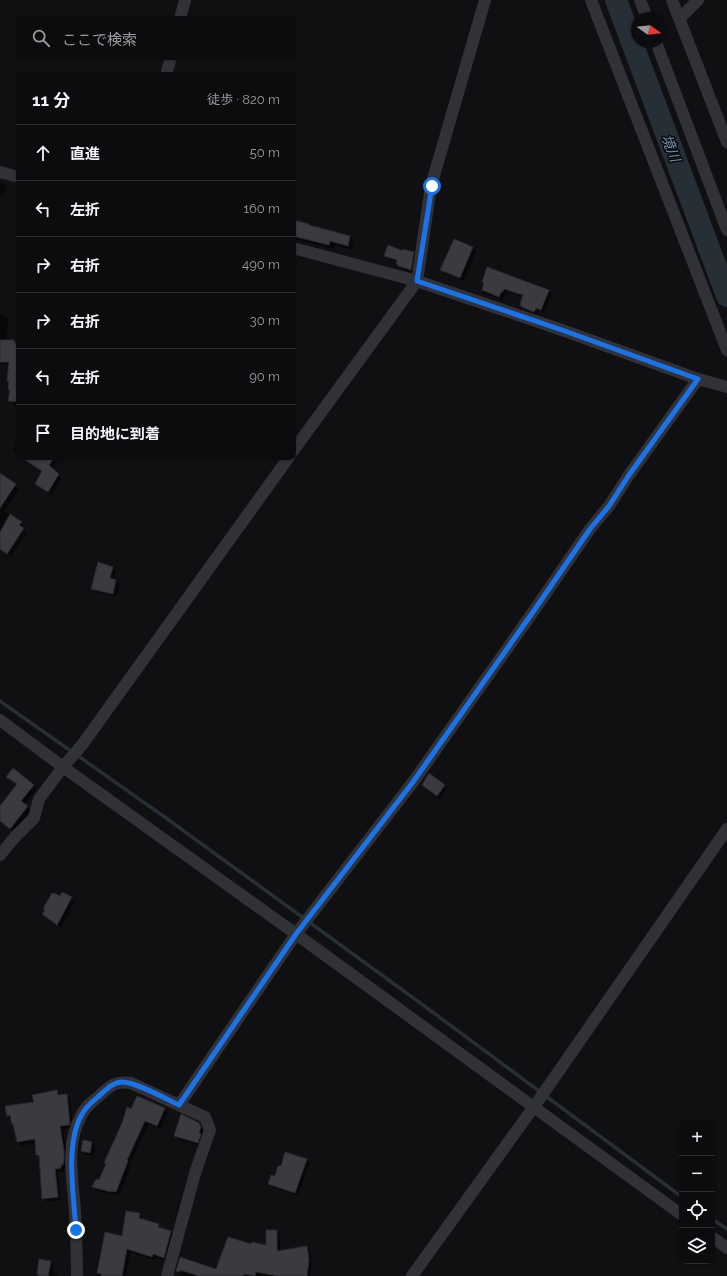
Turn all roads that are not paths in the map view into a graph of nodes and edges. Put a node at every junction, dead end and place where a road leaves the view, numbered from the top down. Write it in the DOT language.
graph roads {
  1 [pos="185,0"];
  2 [pos="485,0"];
  3 [pos="591,0"];
  4 [pos="640,0"];
  5 [pos="672,0"];
  6 [pos="698,0"];
  7 [pos="645,12"];
  8 [pos="181,16"];
  9 [pos="679,19"];
  10 [pos="658,48"];
  11 [pos="169,60"];
  12 [pos="167,72"];
  13 [pos="727,142"];
  14 [pos="0,172"];
  15 [pos="16,176"];
  16 [pos="727,230"];
  17 [pos="296,249"];
  18 [pos="417,281"];
  19 [pos="727,350"];
  20 [pos="698,379"];
  21 [pos="727,387"];
  22 [pos="296,448"];
  23 [pos="287,460"];
  24 [pos="0,720"];
  25 [pos="66,764"];
  26 [pos="727,829"];
  27 [pos="0,855"];
  28 [pos="299,930"];
  29 [pos="536,1104"];
  30 [pos="179,1105"];
  31 [pos="679,1213"];
  32 [pos="715,1239"];
  33 [pos="727,1248"];
  34 [pos="77,1276"];
  35 [pos="167,1276"];
  36 [pos="412,1276"];
  1 -- 8 [label="street"];
  2 -- 18 [label="street"];
  3 -- 19 [label="street"];
  4 -- 7 [label="street"];
  5 -- 9 [label="street"];
  6 -- 9 [label="street"];
  9 -- 13 [label="street"];
  10 -- 16 [label="street"];
  11 -- 12 [label="street"];
  14 -- 15 [label="street"];
  17 -- 18 [label="street"];
  18 -- 20 [label="street"];
  18 -- 22 [label="street"];
  20 -- 21 [label="street"];
  20 -- 28 [label="street"];
  23 -- 25 [label="street"];
  24 -- 25 [label="street"];
  25 -- 27 [label="street"];
  25 -- 28 [label="street"];
  26 -- 29 [label="street"];
  28 -- 29 [label="street"];
  28 -- 30 [label="street"];
  29 -- 31 [label="street"];
  29 -- 36 [label="street"];
  30 -- 34 [label="street"];
  30 -- 35 [label="street"];
  32 -- 33 [label="street"];
}
